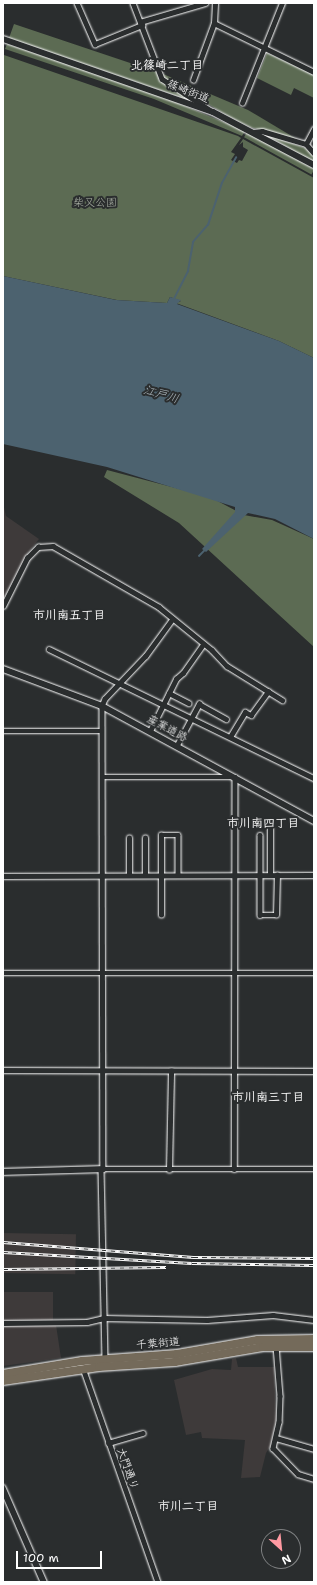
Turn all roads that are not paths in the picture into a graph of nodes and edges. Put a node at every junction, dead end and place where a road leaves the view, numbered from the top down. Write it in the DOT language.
graph roads {
  1 [pos="77,3"];
  2 [pos="134,3"];
  3 [pos="205,3"];
  4 [pos="215,3"];
  5 [pos="282,3"];
  6 [pos="141,23"];
  7 [pos="214,23"];
  8 [pos="3,39"];
  9 [pos="264,48"];
  10 [pos="314,72"];
  11 [pos="193,80"];
  12 [pos="242,103"];
  13 [pos="212,112"];
  14 [pos="314,128"];
  15 [pos="253,132"];
  16 [pos="306,144"];
  17 [pos="314,153"];
  18 [pos="314,165"];
  19 [pos="3,606"];
  20 [pos="173,618"];
  21 [pos="204,644"];
  22 [pos="49,648"];
  23 [pos="3,669"];
  24 [pos="120,683"];
  25 [pos="268,692"];
  26 [pos="169,693"];
  27 [pos="282,700"];
  28 [pos="162,703"];
  29 [pos="189,703"];
  30 [pos="102,706"];
  31 [pos="192,718"];
  32 [pos="226,719"];
  33 [pos="3,731"];
  34 [pos="102,731"];
  35 [pos="150,731"];
  36 [pos="230,737"];
  37 [pos="177,745"];
  38 [pos="102,777"];
  39 [pos="235,778"];
  40 [pos="314,778"];
  41 [pos="314,821"];
  42 [pos="270,828"];
  43 [pos="260,835"];
  44 [pos="129,838"];
  45 [pos="145,838"];
  46 [pos="102,875"];
  47 [pos="129,875"];
  48 [pos="145,875"];
  49 [pos="161,875"];
  50 [pos="178,875"];
  51 [pos="260,875"];
  52 [pos="270,875"];
  53 [pos="277,875"];
  54 [pos="314,875"];
  55 [pos="3,876"];
  56 [pos="235,876"];
  57 [pos="161,915"];
  58 [pos="3,973"];
  59 [pos="102,973"];
  60 [pos="235,973"];
  61 [pos="314,973"];
  62 [pos="3,1070"];
  63 [pos="103,1070"];
  64 [pos="171,1071"];
  65 [pos="235,1071"];
  66 [pos="314,1071"];
  67 [pos="102,1169"];
  68 [pos="234,1169"];
  69 [pos="314,1169"];
  70 [pos="169,1170"];
  71 [pos="3,1172"];
  72 [pos="104,1318"];
  73 [pos="314,1320"];
  74 [pos="3,1323"];
  75 [pos="314,1339"];
  76 [pos="276,1346"];
  77 [pos="314,1347"];
  78 [pos="105,1358"];
  79 [pos="82,1365"];
  80 [pos="3,1374"];
  81 [pos="3,1381"];
  82 [pos="143,1433"];
  83 [pos="276,1438"];
  84 [pos="108,1443"];
  85 [pos="314,1449"];
  86 [pos="314,1479"];
  87 [pos="3,1488"];
  88 [pos="4,1500"];
  89 [pos="44,1582"];
  90 [pos="158,1582"];
  1 -- 6 [label="street"];
  2 -- 6 [label="street"];
  3 -- 6 [label="street"];
  4 -- 7 [label="street"];
  5 -- 9 [label="street"];
  6 -- 13 [label="street"];
  7 -- 9 [label="street"];
  7 -- 11 [label="street"];
  8 -- 13 [label="main road, 篠崎街道"];
  9 -- 10 [label="street"];
  9 -- 12 [label="street"];
  13 -- 15 [label="main road, 篠崎街道"];
  14 -- 16 [label="street"];
  15 -- 16 [label="street"];
  15 -- 18 [label="main road, 篠崎街道"];
  16 -- 17 [label="street"];
  19 -- 20 [label="street"];
  20 -- 21 [label="street"];
  20 -- 24 [label="street"];
  21 -- 25 [label="street"];
  21 -- 26 [label="street"];
  22 -- 24 [label="street"];
  23 -- 30 [label="main road, 産業道路"];
  24 -- 28 [label="street"];
  24 -- 30 [label="street"];
  25 -- 27 [label="street"];
  25 -- 36 [label="street"];
  26 -- 28 [label="street"];
  26 -- 29 [label="street"];
  28 -- 31 [label="street"];
  28 -- 35 [label="street"];
  30 -- 34 [label="street"];
  30 -- 35 [label="main road, 産業道路"];
  31 -- 32 [label="street"];
  31 -- 36 [label="street"];
  31 -- 37 [label="street"];
  33 -- 34 [label="street"];
  34 -- 38 [label="street"];
  35 -- 37 [label="main road, 産業道路"];
  36 -- 40 [label="street"];
  37 -- 39 [label="main road, 産業道路"];
  38 -- 39 [label="street"];
  38 -- 46 [label="street"];
  39 -- 41 [label="main road, 産業道路"];
  39 -- 56 [label="street"];
  42 -- 52 [label="street"];
  43 -- 51 [label="street"];
  44 -- 47 [label="street"];
  45 -- 48 [label="street"];
  46 -- 47 [label="street"];
  46 -- 55 [label="street"];
  46 -- 59 [label="street"];
  47 -- 48 [label="street"];
  48 -- 49 [label="street"];
  49 -- 50 [label="street"];
  49 -- 50 [label="street"];
  49 -- 57 [label="street"];
  50 -- 56 [label="street"];
  51 -- 52 [label="street"];
  51 -- 53 [label="street"];
  51 -- 56 [label="street"];
  52 -- 53 [label="street"];
  53 -- 54 [label="street"];
  56 -- 60 [label="street"];
  58 -- 59 [label="street"];
  59 -- 60 [label="street"];
  59 -- 63 [label="street"];
  60 -- 61 [label="street"];
  60 -- 65 [label="street"];
  62 -- 63 [label="street"];
  63 -- 64 [label="street"];
  63 -- 67 [label="street"];
  64 -- 65 [label="street"];
  64 -- 70 [label="street"];
  65 -- 66 [label="street"];
  65 -- 68 [label="street"];
  67 -- 70 [label="street"];
  67 -- 71 [label="street"];
  67 -- 72 [label="street"];
  68 -- 69 [label="street"];
  68 -- 70 [label="street"];
  72 -- 73 [label="street"];
  72 -- 74 [label="street"];
  72 -- 78 [label="street"];
  75 -- 78 [label="highway, 千葉街道"];
  76 -- 77 [label="highway, 千葉街道"];
  76 -- 79 [label="highway, 千葉街道"];
  76 -- 83 [label="street"];
  78 -- 79 [label="highway, 千葉街道"];
  79 -- 80 [label="highway, 千葉街道"];
  79 -- 81 [label="highway, 千葉街道"];
  79 -- 84 [label="street, 大門通り"];
  82 -- 84 [label="street"];
  83 -- 85 [label="street"];
  83 -- 86 [label="street"];
  84 -- 90 [label="street, 大門通り"];
  87 -- 88 [label="street"];
  88 -- 89 [label="street"];
}
